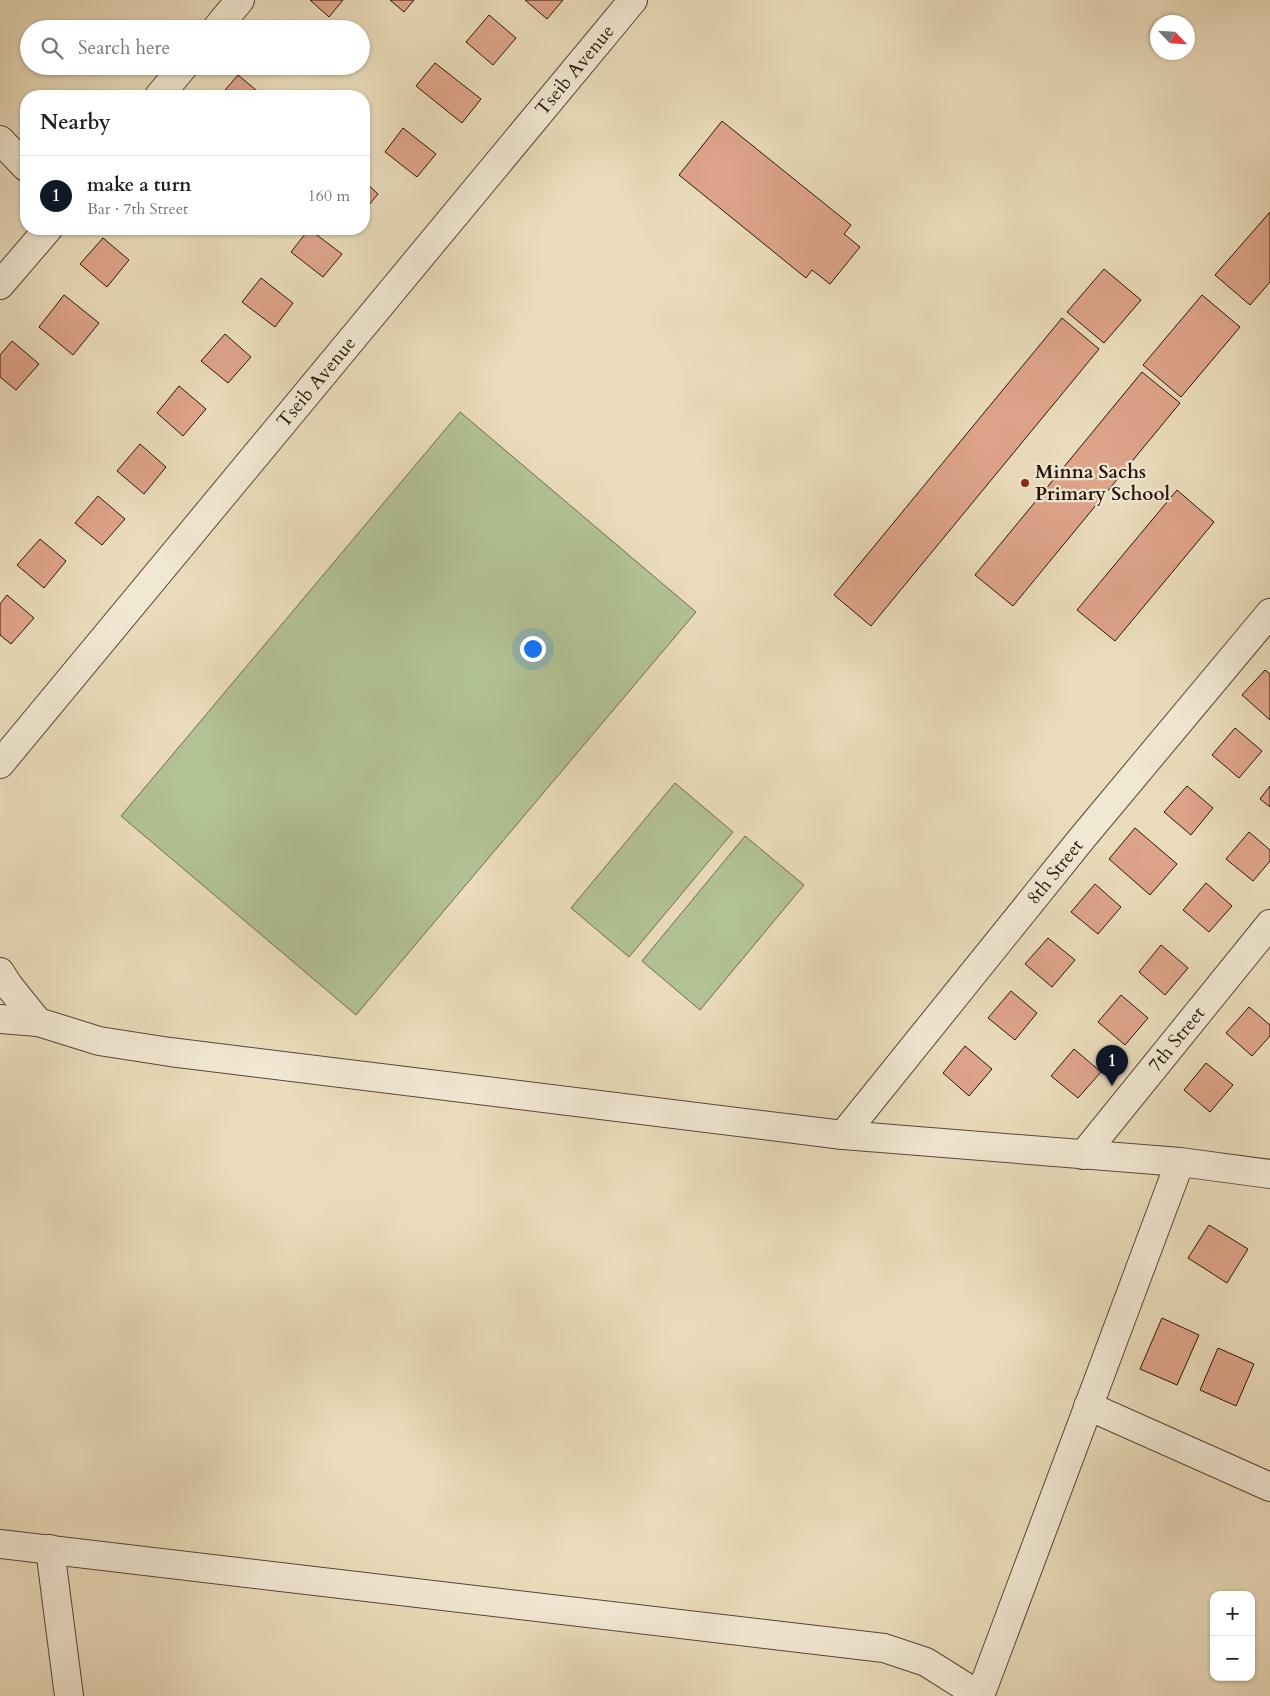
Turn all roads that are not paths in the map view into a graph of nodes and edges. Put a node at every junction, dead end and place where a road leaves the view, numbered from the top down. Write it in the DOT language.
graph roads {
  1 [pos="240,0"];
  2 [pos="633,0"];
  3 [pos="223,20"];
  4 [pos="176,75"];
  5 [pos="164,90"];
  6 [pos="0,140"];
  7 [pos="20,161"];
  8 [pos="43,235"];
  9 [pos="0,285"];
  10 [pos="1270,613"];
  11 [pos="0,764"];
  12 [pos="1270,924"];
  13 [pos="0,972"];
  14 [pos="0,1019"];
  15 [pos="38,1022"];
  16 [pos="843,1135"];
  17 [pos="1082,1155"];
  18 [pos="1180,1162"];
  19 [pos="1270,1174"];
  20 [pos="1088,1406"];
  21 [pos="1270,1487"];
  22 [pos="0,1544"];
  23 [pos="50,1549"];
  24 [pos="69,1696"];
  1 -- 3 [label="street"];
  2 -- 11 [label="street, Tseib Avenue"];
  4 -- 5 [label="street"];
  6 -- 7 [label="street"];
  8 -- 9 [label="street"];
  10 -- 16 [label="street, 8th Street"];
  12 -- 17 [label="street, 7th Street"];
  13 -- 15 [label="street"];
  14 -- 15 [label="street"];
  15 -- 16 [label="street"];
  16 -- 17 [label="street"];
  17 -- 18 [label="street"];
  18 -- 19 [label="street"];
  18 -- 20 [label="street"];
  20 -- 21 [label="street"];
  20 -- 23 [label="street"];
  22 -- 23 [label="street"];
  23 -- 24 [label="street"];
}
